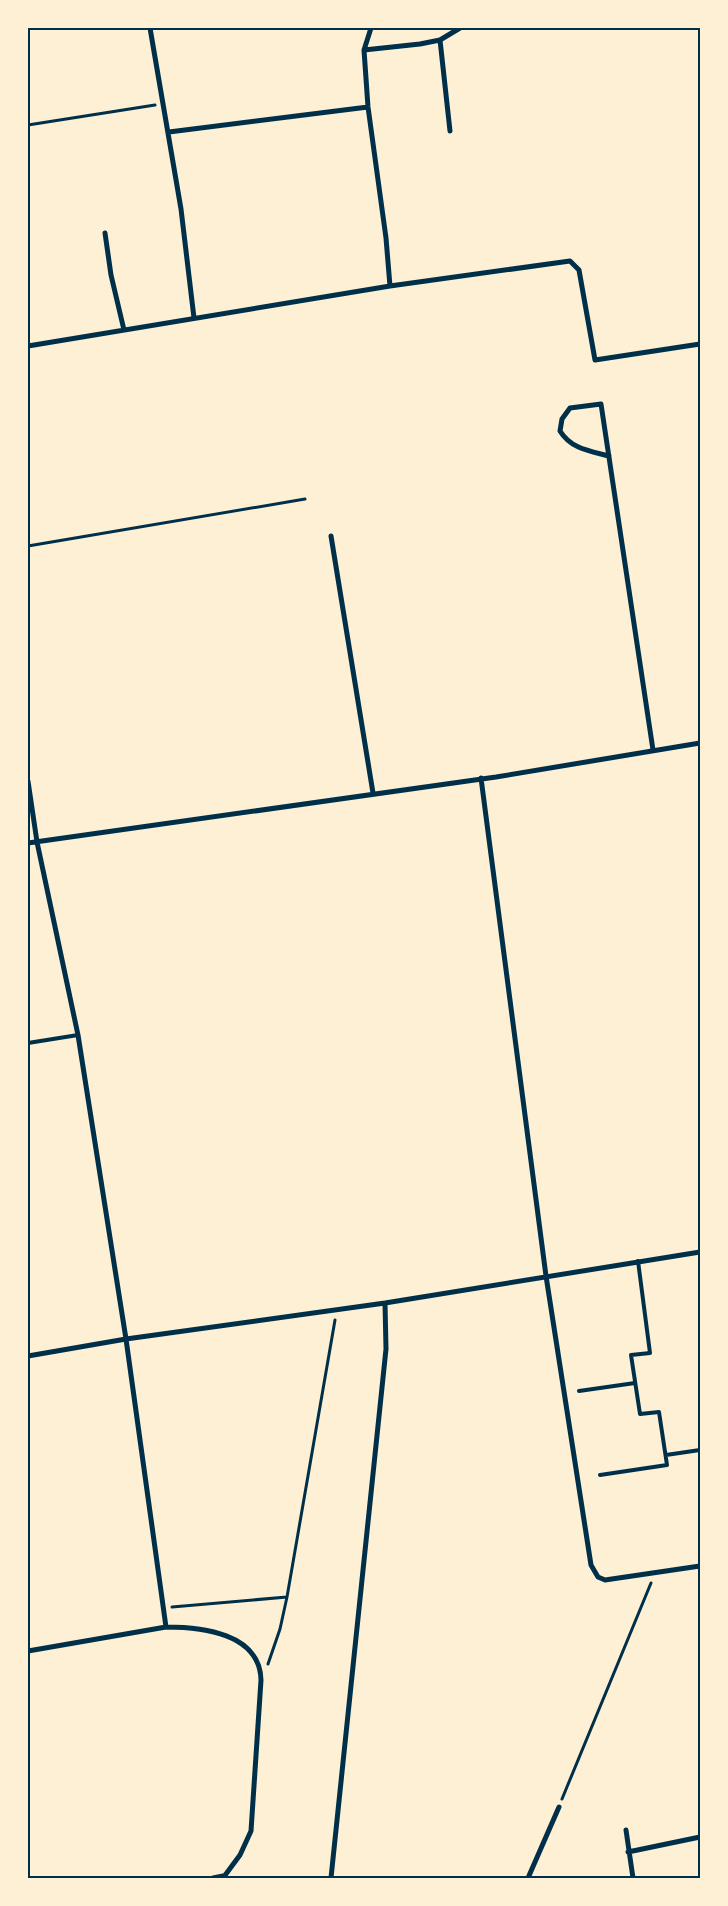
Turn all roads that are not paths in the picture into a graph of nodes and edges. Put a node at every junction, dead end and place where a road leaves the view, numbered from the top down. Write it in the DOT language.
graph roads {
  1 [pos="150,28"];
  2 [pos="371,28"];
  3 [pos="460,28"];
  4 [pos="440,40"];
  5 [pos="364,50"];
  6 [pos="368,107"];
  7 [pos="450,131"];
  8 [pos="169,132"];
  9 [pos="105,233"];
  10 [pos="390,286"];
  11 [pos="194,318"];
  12 [pos="124,330"];
  13 [pos="700,344"];
  14 [pos="28,346"];
  15 [pos="609,456"];
  16 [pos="331,536"];
  17 [pos="700,743"];
  18 [pos="653,750"];
  19 [pos="481,778"];
  20 [pos="28,781"];
  21 [pos="373,793"];
  22 [pos="37,842"];
  23 [pos="28,843"];
  24 [pos="78,1035"];
  25 [pos="28,1043"];
  26 [pos="700,1252"];
  27 [pos="638,1261"];
  28 [pos="546,1276"];
  29 [pos="385,1303"];
  30 [pos="126,1339"];
  31 [pos="28,1356"];
  32 [pos="636,1383"];
  33 [pos="579,1391"];
  34 [pos="700,1450"];
  35 [pos="666,1455"];
  36 [pos="600,1475"];
  37 [pos="700,1566"];
  38 [pos="166,1627"];
  39 [pos="28,1651"];
  40 [pos="559,1806"];
  41 [pos="626,1830"];
  42 [pos="700,1837"];
  43 [pos="628,1852"];
  44 [pos="213,1878"];
  45 [pos="223,1878"];
  46 [pos="331,1878"];
  47 [pos="528,1878"];
  48 [pos="633,1878"];
  1 -- 8 [label="street"];
  2 -- 5 [label="street"];
  3 -- 4 [label="street"];
  4 -- 5 [label="street"];
  4 -- 7 [label="street"];
  5 -- 6 [label="street"];
  6 -- 8 [label="street"];
  6 -- 10 [label="street"];
  8 -- 11 [label="street"];
  9 -- 12 [label="street"];
  10 -- 11 [label="street"];
  10 -- 13 [label="street"];
  11 -- 12 [label="street"];
  12 -- 14 [label="street"];
  15 -- 15 [label="street"];
  15 -- 18 [label="street"];
  16 -- 21 [label="street"];
  17 -- 18 [label="street"];
  18 -- 19 [label="street"];
  19 -- 21 [label="street"];
  19 -- 28 [label="street"];
  20 -- 22 [label="street"];
  21 -- 22 [label="street"];
  22 -- 23 [label="street"];
  22 -- 24 [label="street"];
  24 -- 25 [label="lane"];
  24 -- 30 [label="street"];
  26 -- 27 [label="street"];
  27 -- 28 [label="street"];
  27 -- 32 [label="lane"];
  28 -- 29 [label="street"];
  28 -- 37 [label="street"];
  29 -- 30 [label="street"];
  29 -- 46 [label="street"];
  30 -- 31 [label="street"];
  30 -- 38 [label="street"];
  32 -- 33 [label="lane"];
  32 -- 35 [label="lane"];
  34 -- 35 [label="lane"];
  35 -- 36 [label="lane"];
  38 -- 39 [label="street"];
  38 -- 45 [label="street"];
  40 -- 47 [label="street"];
  41 -- 43 [label="street"];
  42 -- 43 [label="street"];
  43 -- 48 [label="street"];
  44 -- 45 [label="street"];
}
